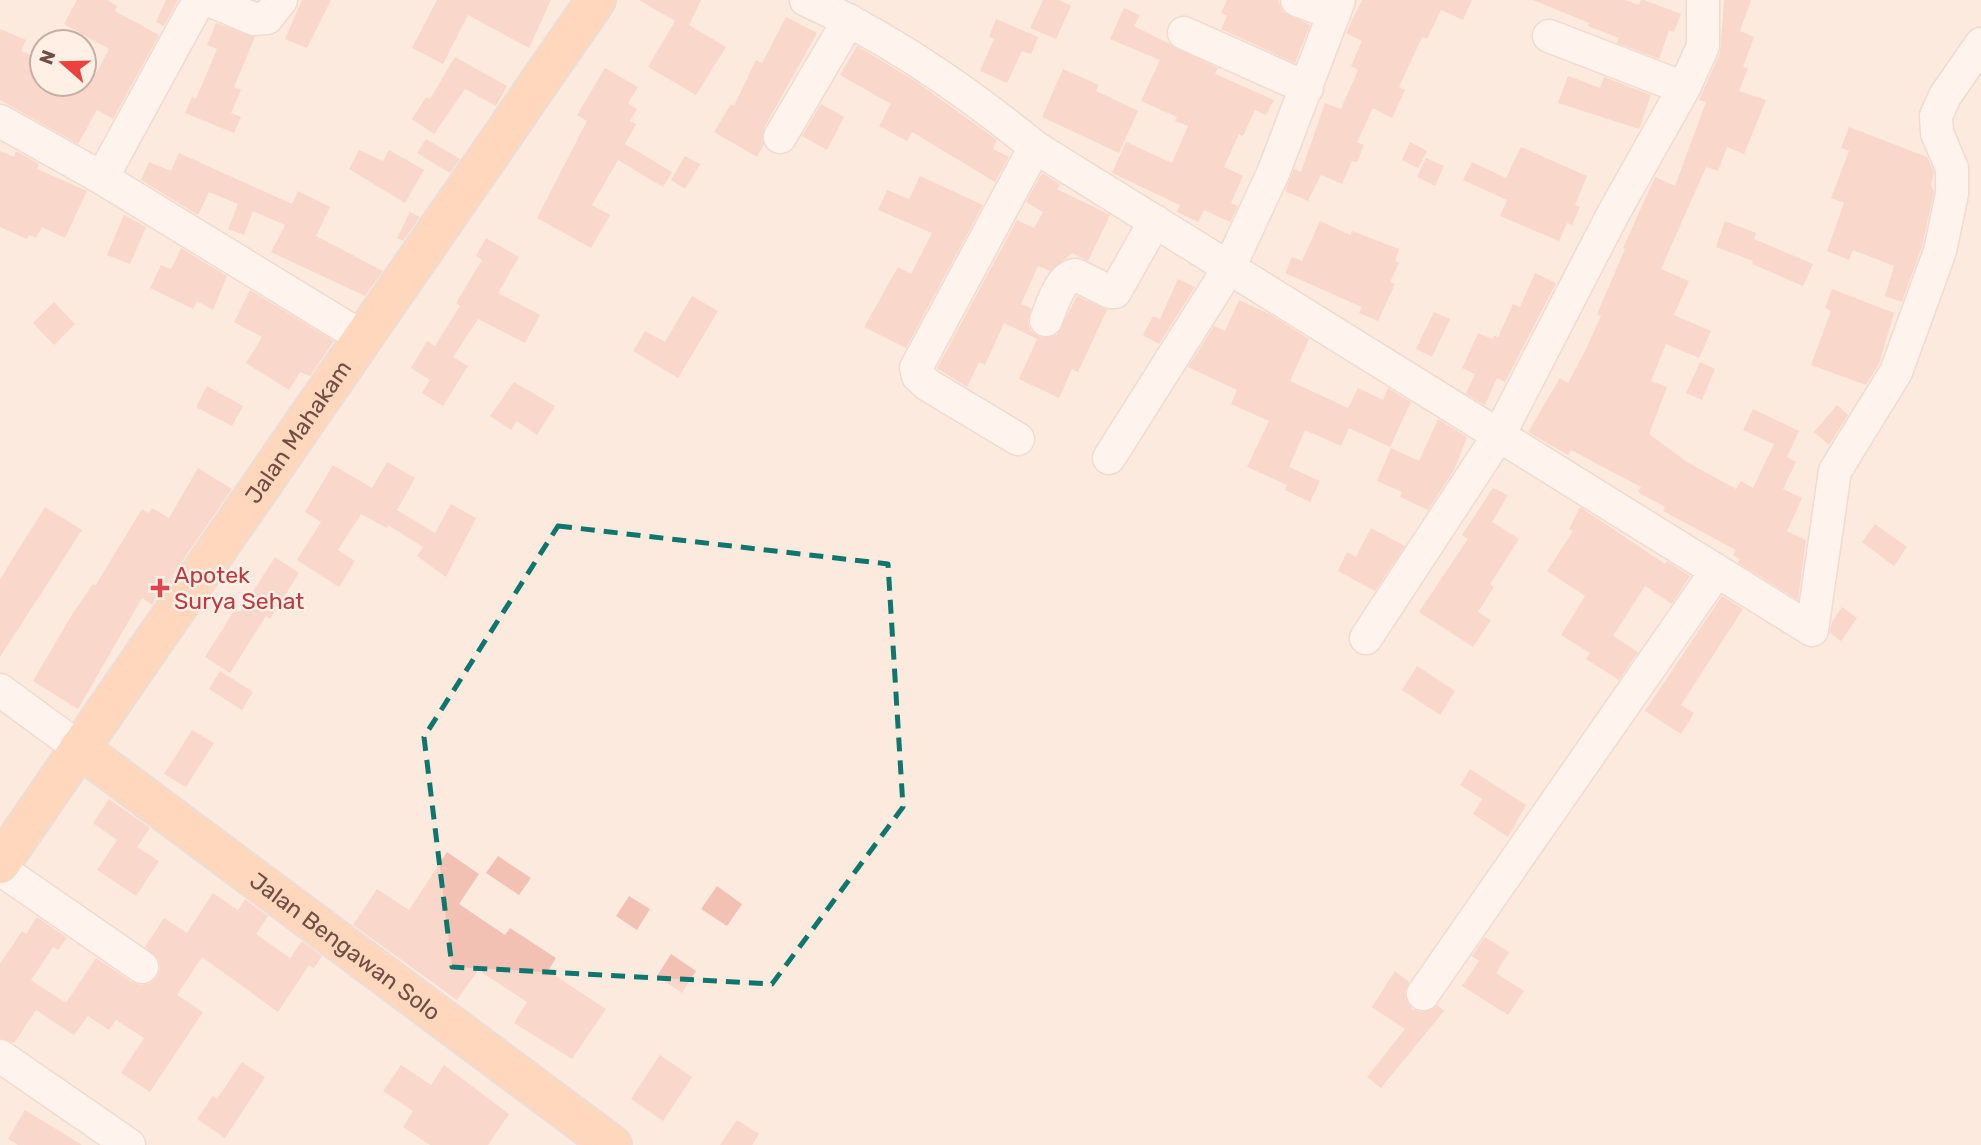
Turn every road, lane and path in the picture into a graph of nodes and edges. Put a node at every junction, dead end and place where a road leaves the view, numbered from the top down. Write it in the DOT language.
graph roads {
  1 [pos="206,0"];
  2 [pos="281,0"];
  3 [pos="596,0"];
  4 [pos="806,0"];
  5 [pos="1297,0"];
  6 [pos="1703,0"];
  7 [pos="1336,7"];
  8 [pos="849,20"];
  9 [pos="1184,33"];
  10 [pos="1549,36"];
  11 [pos="1981,44"];
  12 [pos="1684,88"];
  13 [pos="1307,89"];
  14 [pos="0,121"];
  15 [pos="780,137"];
  16 [pos="1035,147"];
  17 [pos="102,178"];
  18 [pos="1155,221"];
  19 [pos="1229,268"];
  20 [pos="1046,320"];
  21 [pos="365,338"];
  22 [pos="1499,435"];
  23 [pos="1018,439"];
  24 [pos="1109,458"];
  25 [pos="1716,572"];
  26 [pos="1366,639"];
  27 [pos="0,690"];
  28 [pos="79,748"];
  29 [pos="0,866"];
  30 [pos="142,967"];
  31 [pos="1423,994"];
  32 [pos="0,1056"];
  33 [pos="129,1145"];
  34 [pos="612,1145"];
  1 -- 2 [label="street"];
  1 -- 17 [label="street"];
  3 -- 21 [label="main road, Jalan Mahakam"];
  4 -- 8 [label="street"];
  5 -- 7 [label="street"];
  6 -- 12 [label="street"];
  7 -- 13 [label="street"];
  8 -- 15 [label="street"];
  8 -- 16 [label="street"];
  9 -- 13 [label="street"];
  10 -- 12 [label="street"];
  11 -- 25 [label="street"];
  12 -- 22 [label="street"];
  13 -- 19 [label="street"];
  14 -- 17 [label="street"];
  16 -- 18 [label="street"];
  16 -- 23 [label="street"];
  17 -- 21 [label="street"];
  18 -- 19 [label="street"];
  18 -- 20 [label="street"];
  19 -- 22 [label="street"];
  19 -- 24 [label="street"];
  21 -- 28 [label="main road, Jalan Mahakam"];
  22 -- 25 [label="street"];
  22 -- 26 [label="street"];
  25 -- 31 [label="street"];
  27 -- 28 [label="street"];
  28 -- 29 [label="main road, Jalan Mahakam"];
  28 -- 34 [label="main road, Jalan Bengawan Solo"];
  29 -- 30 [label="street"];
  32 -- 33 [label="street"];
}
